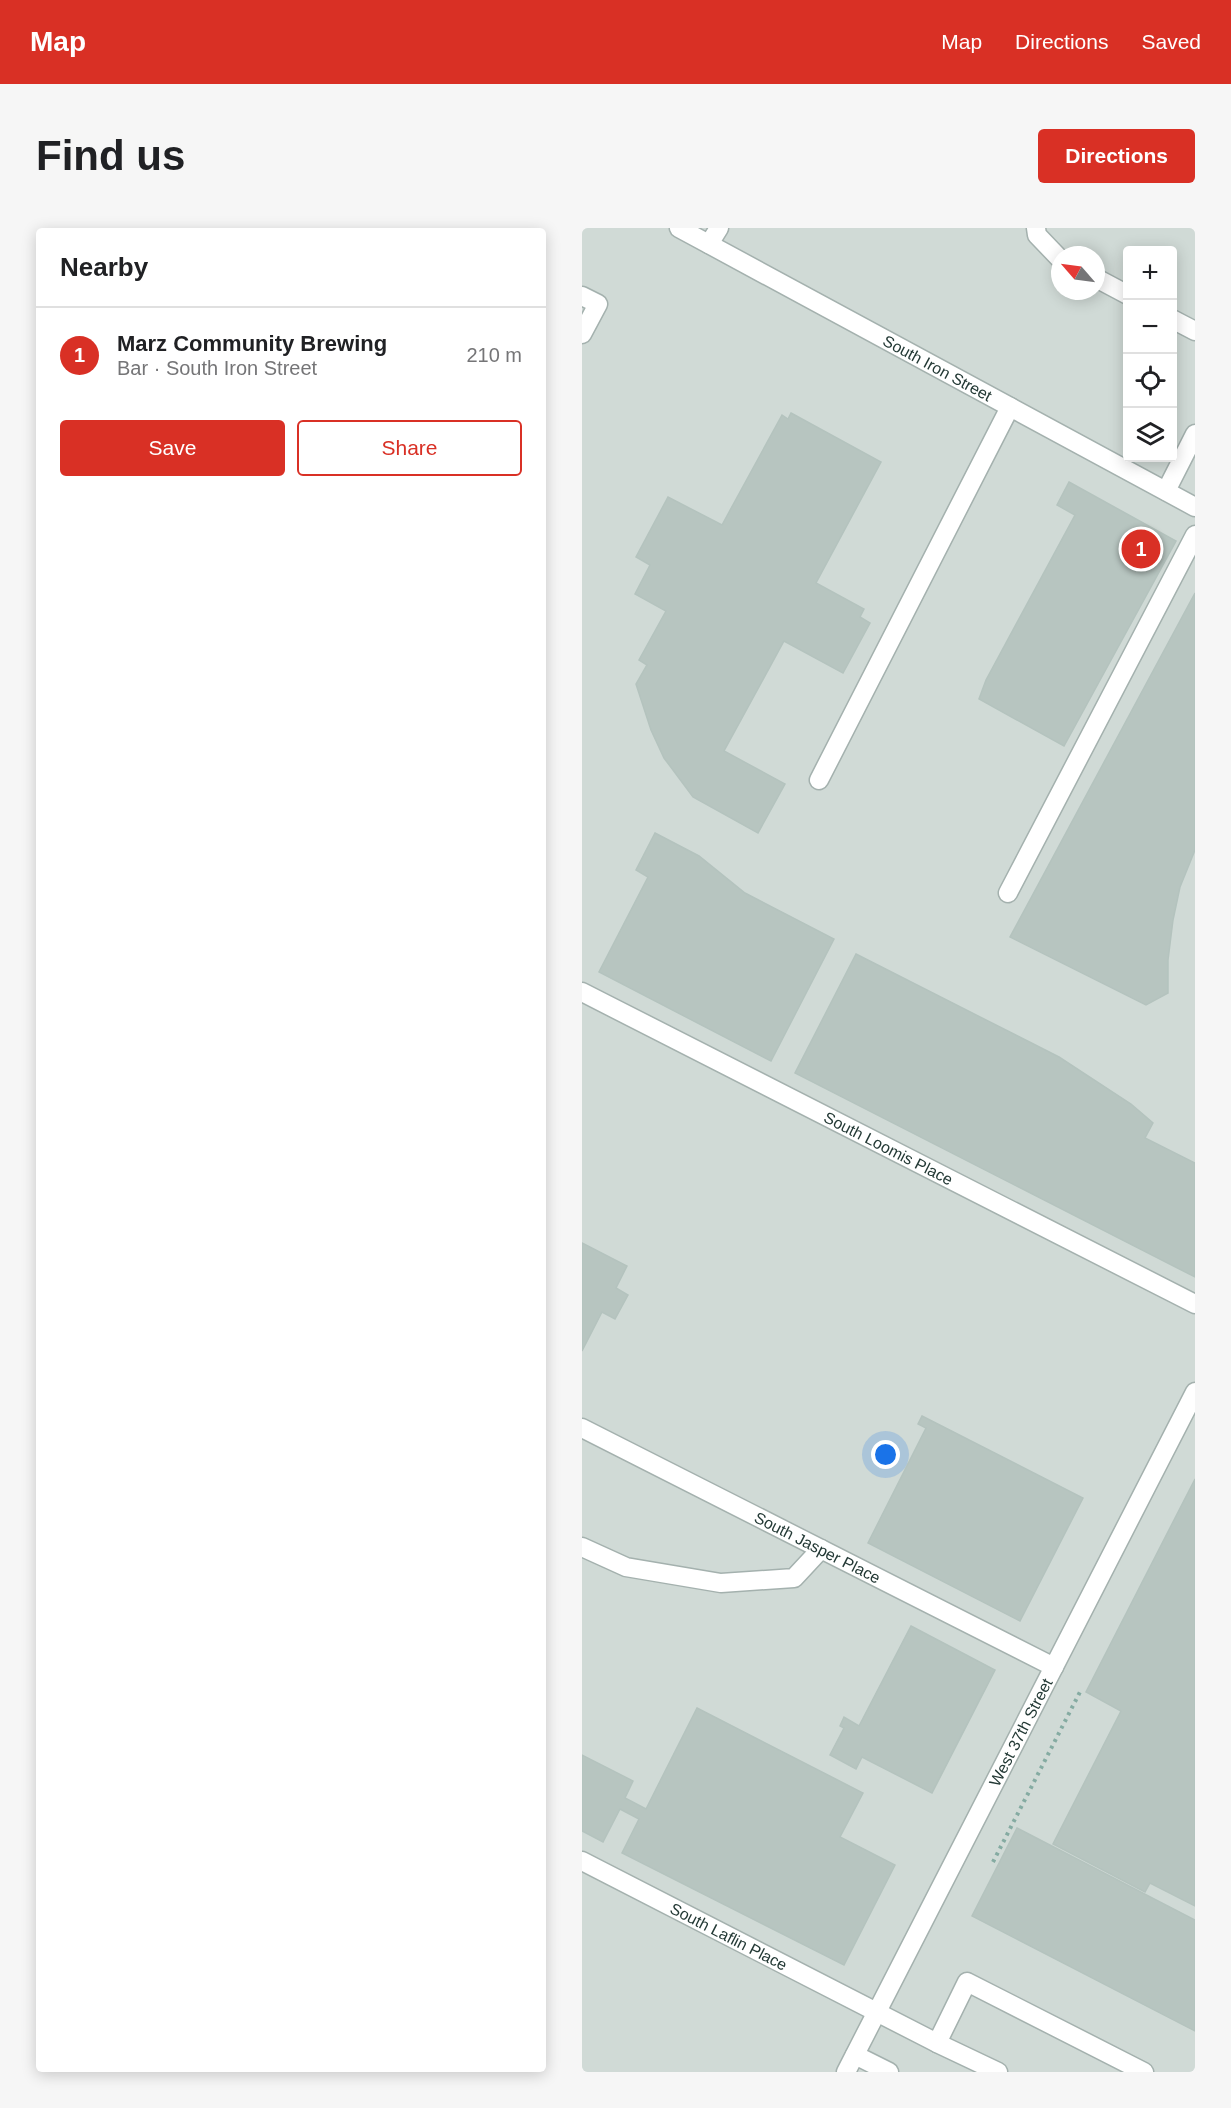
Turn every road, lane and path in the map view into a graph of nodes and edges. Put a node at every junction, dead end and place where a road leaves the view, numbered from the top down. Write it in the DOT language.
graph roads {
  1 [pos="679,228"];
  2 [pos="719,228"];
  3 [pos="1036,228"];
  4 [pos="708,244"];
  5 [pos="1051,250"];
  6 [pos="1105,283"];
  7 [pos="1123,292"];
  8 [pos="582,296"];
  9 [pos="1177,321"];
  10 [pos="1195,331"];
  11 [pos="582,334"];
  12 [pos="1011,407"];
  13 [pos="1195,434"];
  14 [pos="1166,491"];
  15 [pos="1195,507"];
  16 [pos="1195,535"];
  17 [pos="819,780"];
  18 [pos="1008,893"];
  19 [pos="582,992"];
  20 [pos="1195,1304"];
  21 [pos="1195,1392"];
  22 [pos="582,1428"];
  23 [pos="582,1547"];
  24 [pos="821,1549"];
  25 [pos="1054,1667"];
  26 [pos="1081,1690"];
  27 [pos="582,1861"];
  28 [pos="993,1862"];
  29 [pos="877,2012"];
  30 [pos="938,2043"];
  31 [pos="855,2055"];
  32 [pos="846,2072"];
  33 [pos="889,2072"];
  34 [pos="998,2072"];
  35 [pos="1144,2072"];
  1 -- 4 [label="street, South Iron Street"];
  2 -- 4 [label="street"];
  3 -- 5 [label="street"];
  4 -- 12 [label="street, South Iron Street"];
  6 -- 7 [label="street"];
  8 -- 11 [label="street"];
  9 -- 10 [label="street"];
  12 -- 14 [label="street, South Iron Street"];
  12 -- 17 [label="street"];
  13 -- 14 [label="street"];
  14 -- 15 [label="street, South Iron Street"];
  16 -- 18 [label="street"];
  19 -- 20 [label="street, South Loomis Place"];
  21 -- 25 [label="street, West 37th Street"];
  22 -- 24 [label="street, South Jasper Place"];
  23 -- 24 [label="street"];
  24 -- 25 [label="street, South Jasper Place"];
  25 -- 29 [label="street, West 37th Street"];
  26 -- 28 [label="path"];
  27 -- 29 [label="street, South Laflin Place"];
  29 -- 30 [label="street, South Laflin Place"];
  29 -- 31 [label="street, West 37th Street"];
  30 -- 34 [label="street, South Laflin Place"];
  30 -- 35 [label="street"];
  31 -- 32 [label="street, West 37th Street"];
  31 -- 33 [label="street"];
}
